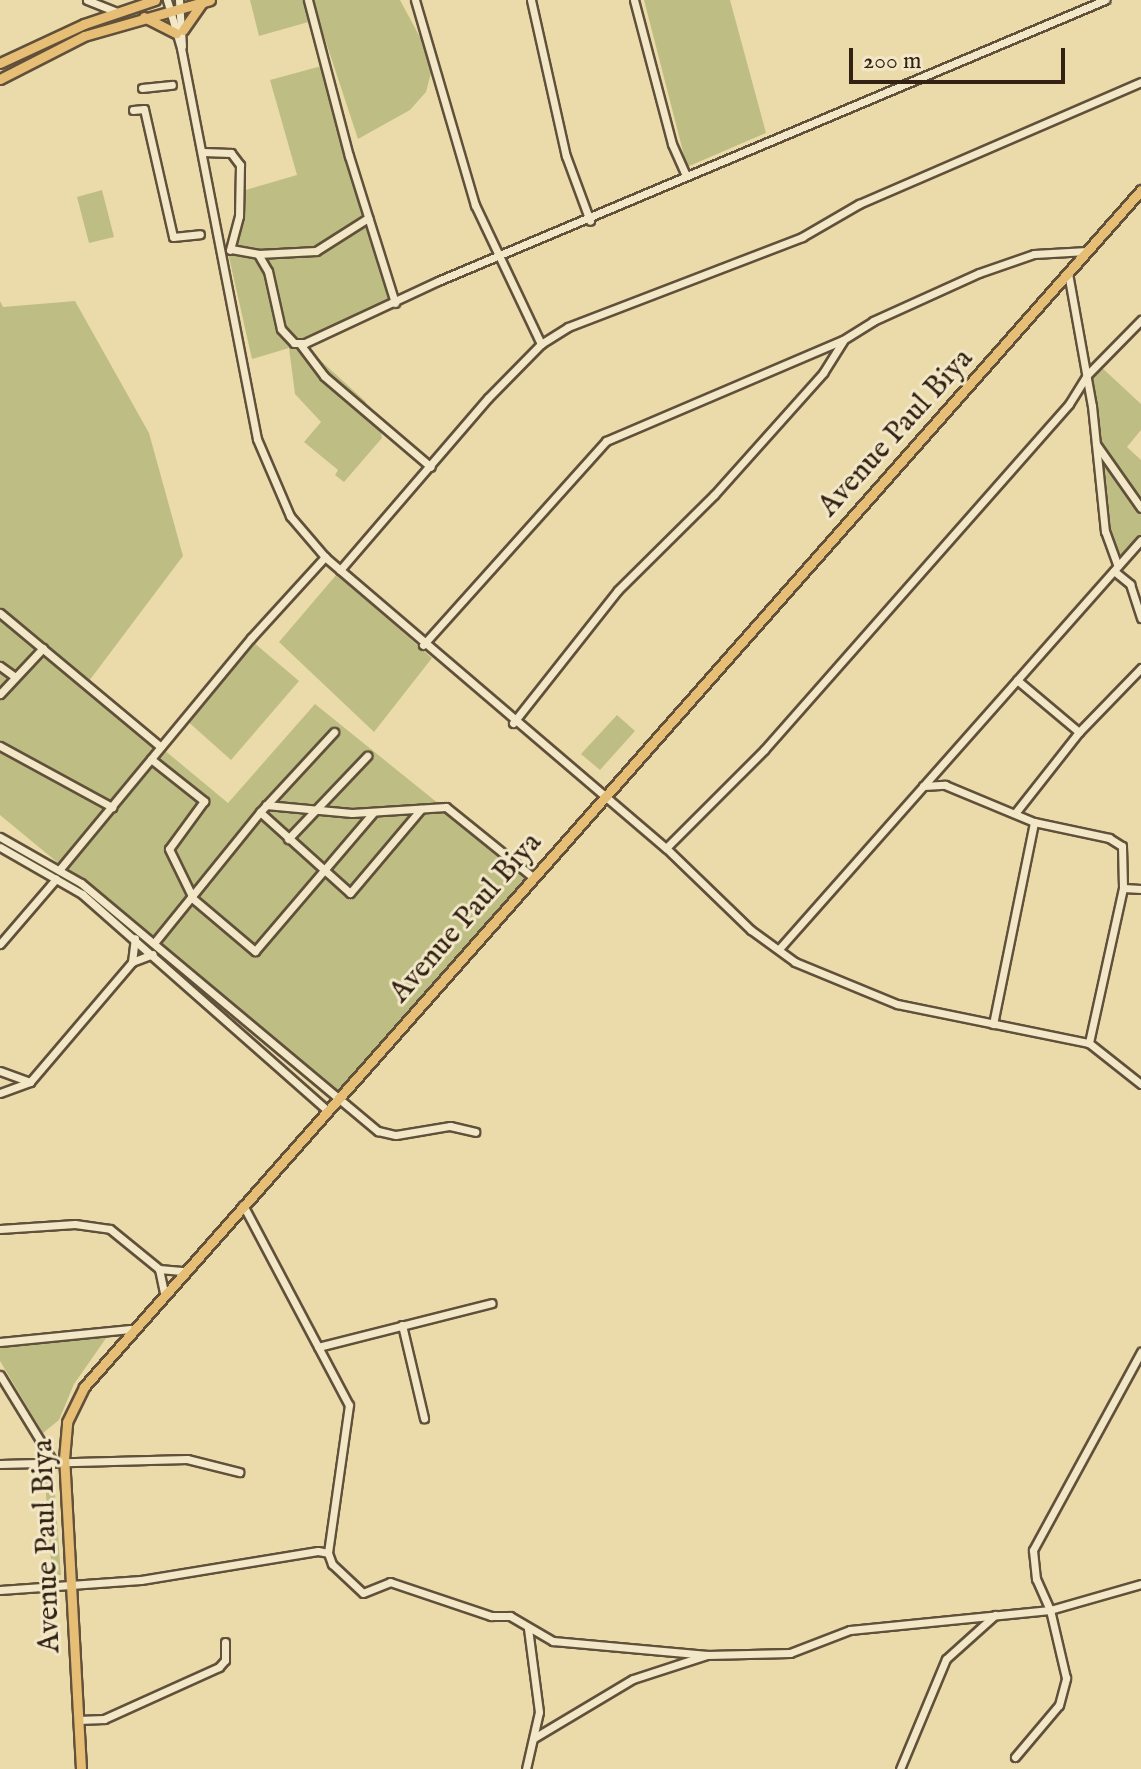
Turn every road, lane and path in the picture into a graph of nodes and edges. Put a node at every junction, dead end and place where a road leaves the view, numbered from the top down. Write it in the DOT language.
graph roads {
  1 [pos="87,0"];
  2 [pos="155,0"];
  3 [pos="308,0"];
  4 [pos="415,0"];
  5 [pos="531,0"];
  6 [pos="634,0"];
  7 [pos="1105,0"];
  8 [pos="145,1"];
  9 [pos="207,1"];
  10 [pos="180,4"];
  11 [pos="168,5"];
  12 [pos="116,12"];
  13 [pos="144,17"];
  14 [pos="179,32"];
  15 [pos="0,63"];
  16 [pos="0,79"];
  17 [pos="1141,82"];
  18 [pos="172,85"];
  19 [pos="142,88"];
  20 [pos="133,110"];
  21 [pos="203,152"];
  22 [pos="686,176"];
  23 [pos="1141,190"];
  24 [pos="368,218"];
  25 [pos="590,221"];
  26 [pos="200,234"];
  27 [pos="231,249"];
  28 [pos="1087,251"];
  29 [pos="258,254"];
  30 [pos="223,255"];
  31 [pos="498,259"];
  32 [pos="1068,273"];
  33 [pos="395,303"];
  34 [pos="1141,320"];
  35 [pos="843,340"];
  36 [pos="300,344"];
  37 [pos="541,344"];
  38 [pos="1088,374"];
  39 [pos="1095,442"];
  40 [pos="431,467"];
  41 [pos="1141,508"];
  42 [pos="1141,540"];
  43 [pos="325,557"];
  44 [pos="1116,569"];
  45 [pos="340,570"];
  46 [pos="0,613"];
  47 [pos="1141,618"];
  48 [pos="423,645"];
  49 [pos="43,648"];
  50 [pos="0,666"];
  51 [pos="1141,668"];
  52 [pos="15,677"];
  53 [pos="1017,680"];
  54 [pos="0,694"];
  55 [pos="513,723"];
  56 [pos="334,732"];
  57 [pos="1079,732"];
  58 [pos="0,746"];
  59 [pos="161,747"];
  60 [pos="367,756"];
  61 [pos="151,759"];
  62 [pos="923,786"];
  63 [pos="603,798"];
  64 [pos="266,805"];
  65 [pos="112,807"];
  66 [pos="421,809"];
  67 [pos="260,812"];
  68 [pos="314,812"];
  69 [pos="1016,812"];
  70 [pos="373,813"];
  71 [pos="1034,822"];
  72 [pos="0,837"];
  73 [pos="288,839"];
  74 [pos="0,847"];
  75 [pos="666,848"];
  76 [pos="322,871"];
  77 [pos="58,875"];
  78 [pos="532,879"];
  79 [pos="1123,888"];
  80 [pos="1141,889"];
  81 [pos="191,896"];
  82 [pos="135,938"];
  83 [pos="154,943"];
  84 [pos="0,944"];
  85 [pos="779,949"];
  86 [pos="153,954"];
  87 [pos="132,962"];
  88 [pos="993,1024"];
  89 [pos="1089,1043"];
  90 [pos="0,1071"];
  91 [pos="30,1082"];
  92 [pos="1141,1084"];
  93 [pos="0,1093"];
  94 [pos="340,1096"];
  95 [pos="325,1108"];
  96 [pos="475,1132"];
  97 [pos="242,1203"];
  98 [pos="0,1229"];
  99 [pos="159,1269"];
  100 [pos="182,1271"];
  101 [pos="164,1292"];
  102 [pos="492,1303"];
  103 [pos="402,1325"];
  104 [pos="130,1329"];
  105 [pos="0,1342"];
  106 [pos="318,1347"];
  107 [pos="1141,1352"];
  108 [pos="0,1375"];
  109 [pos="424,1418"];
  110 [pos="64,1459"];
  111 [pos="52,1460"];
  112 [pos="0,1464"];
  113 [pos="239,1472"];
  114 [pos="328,1553"];
  115 [pos="1141,1584"];
  116 [pos="71,1586"];
  117 [pos="0,1590"];
  118 [pos="1050,1610"];
  119 [pos="995,1615"];
  120 [pos="528,1628"];
  121 [pos="225,1642"];
  122 [pos="707,1655"];
  123 [pos="78,1720"];
  124 [pos="534,1738"];
  125 [pos="1015,1757"];
  126 [pos="81,1769"];
  127 [pos="526,1769"];
  128 [pos="900,1769"];
  1 -- 12 [label="street"];
  2 -- 8 [label="main road"];
  3 -- 24 [label="street"];
  4 -- 31 [label="street"];
  5 -- 25 [label="street"];
  6 -- 22 [label="street"];
  7 -- 22 [label="street"];
  8 -- 12 [label="main road"];
  9 -- 10 [label="main road"];
  9 -- 14 [label="main road"];
  10 -- 11 [label="main road"];
  10 -- 14 [label="street"];
  11 -- 13 [label="main road"];
  11 -- 14 [label="street"];
  12 -- 15 [label="main road"];
  13 -- 14 [label="main road"];
  13 -- 16 [label="main road"];
  14 -- 21 [label="street"];
  17 -- 37 [label="street"];
  18 -- 19 [label="street"];
  20 -- 26 [label="street"];
  21 -- 27 [label="street"];
  21 -- 30 [label="street"];
  22 -- 25 [label="street"];
  23 -- 28 [label="main road, Avenue Paul Biya"];
  24 -- 29 [label="street"];
  24 -- 33 [label="street"];
  25 -- 31 [label="street"];
  27 -- 29 [label="street"];
  27 -- 30 [label="street"];
  28 -- 32 [label="main road, Avenue Paul Biya"];
  28 -- 35 [label="street"];
  29 -- 36 [label="street"];
  30 -- 43 [label="street"];
  31 -- 33 [label="street"];
  31 -- 37 [label="street"];
  32 -- 38 [label="street"];
  32 -- 63 [label="main road, Avenue Paul Biya"];
  33 -- 36 [label="street"];
  34 -- 38 [label="street"];
  35 -- 48 [label="street"];
  35 -- 55 [label="street"];
  36 -- 40 [label="street"];
  37 -- 40 [label="street"];
  38 -- 39 [label="street"];
  38 -- 75 [label="street"];
  39 -- 41 [label="street"];
  39 -- 44 [label="street"];
  40 -- 45 [label="street"];
  42 -- 44 [label="street"];
  43 -- 45 [label="street"];
  43 -- 59 [label="street"];
  44 -- 47 [label="street"];
  44 -- 53 [label="street"];
  45 -- 48 [label="street"];
  46 -- 49 [label="street"];
  48 -- 55 [label="street"];
  49 -- 52 [label="street"];
  49 -- 59 [label="street"];
  50 -- 52 [label="street"];
  51 -- 57 [label="street"];
  52 -- 54 [label="street"];
  53 -- 57 [label="street"];
  53 -- 62 [label="street"];
  55 -- 63 [label="street"];
  56 -- 64 [label="street"];
  57 -- 69 [label="street"];
  58 -- 65 [label="street"];
  59 -- 61 [label="street"];
  60 -- 68 [label="street"];
  61 -- 65 [label="street"];
  61 -- 81 [label="street"];
  62 -- 69 [label="street"];
  62 -- 85 [label="street"];
  63 -- 75 [label="street"];
  63 -- 78 [label="main road, Avenue Paul Biya"];
  64 -- 67 [label="street"];
  64 -- 68 [label="street"];
  65 -- 77 [label="street"];
  66 -- 70 [label="street"];
  66 -- 76 [label="street"];
  66 -- 78 [label="street"];
  67 -- 73 [label="street"];
  67 -- 81 [label="street"];
  68 -- 70 [label="street"];
  68 -- 73 [label="street"];
  69 -- 71 [label="street"];
  70 -- 76 [label="street"];
  71 -- 79 [label="street"];
  71 -- 88 [label="street"];
  72 -- 77 [label="street"];
  73 -- 76 [label="street"];
  74 -- 77 [label="street"];
  75 -- 85 [label="street"];
  76 -- 81 [label="street"];
  77 -- 82 [label="street"];
  77 -- 83 [label="street"];
  77 -- 84 [label="street"];
  78 -- 94 [label="main road, Avenue Paul Biya"];
  79 -- 80 [label="street"];
  79 -- 89 [label="street"];
  81 -- 83 [label="street"];
  82 -- 86 [label="street"];
  82 -- 87 [label="street"];
  83 -- 94 [label="street"];
  85 -- 88 [label="street"];
  86 -- 87 [label="street"];
  86 -- 95 [label="street"];
  87 -- 91 [label="street"];
  88 -- 89 [label="street"];
  89 -- 92 [label="street"];
  90 -- 91 [label="street"];
  91 -- 93 [label="street"];
  94 -- 96 [label="street"];
  94 -- 97 [label="main road, Avenue Paul Biya"];
  97 -- 100 [label="main road, Avenue Paul Biya"];
  97 -- 106 [label="street"];
  98 -- 99 [label="street"];
  99 -- 100 [label="street"];
  99 -- 101 [label="street"];
  100 -- 101 [label="main road, Avenue Paul Biya"];
  101 -- 104 [label="main road, Avenue Paul Biya"];
  102 -- 103 [label="street"];
  103 -- 106 [label="street"];
  103 -- 109 [label="street"];
  104 -- 105 [label="street"];
  104 -- 110 [label="main road, Avenue Paul Biya"];
  106 -- 114 [label="street"];
  107 -- 118 [label="street"];
  108 -- 111 [label="street"];
  110 -- 111 [label="street"];
  110 -- 113 [label="street"];
  110 -- 116 [label="main road, Avenue Paul Biya"];
  111 -- 112 [label="street"];
  114 -- 116 [label="street"];
  114 -- 120 [label="street"];
  115 -- 118 [label="street"];
  116 -- 117 [label="street"];
  116 -- 123 [label="main road, Avenue Paul Biya"];
  118 -- 119 [label="street"];
  118 -- 125 [label="street"];
  119 -- 122 [label="street"];
  119 -- 128 [label="street"];
  120 -- 122 [label="street"];
  120 -- 124 [label="street"];
  121 -- 123 [label="street"];
  122 -- 124 [label="street"];
  123 -- 126 [label="main road, Avenue Paul Biya"];
  124 -- 127 [label="street"];
}
